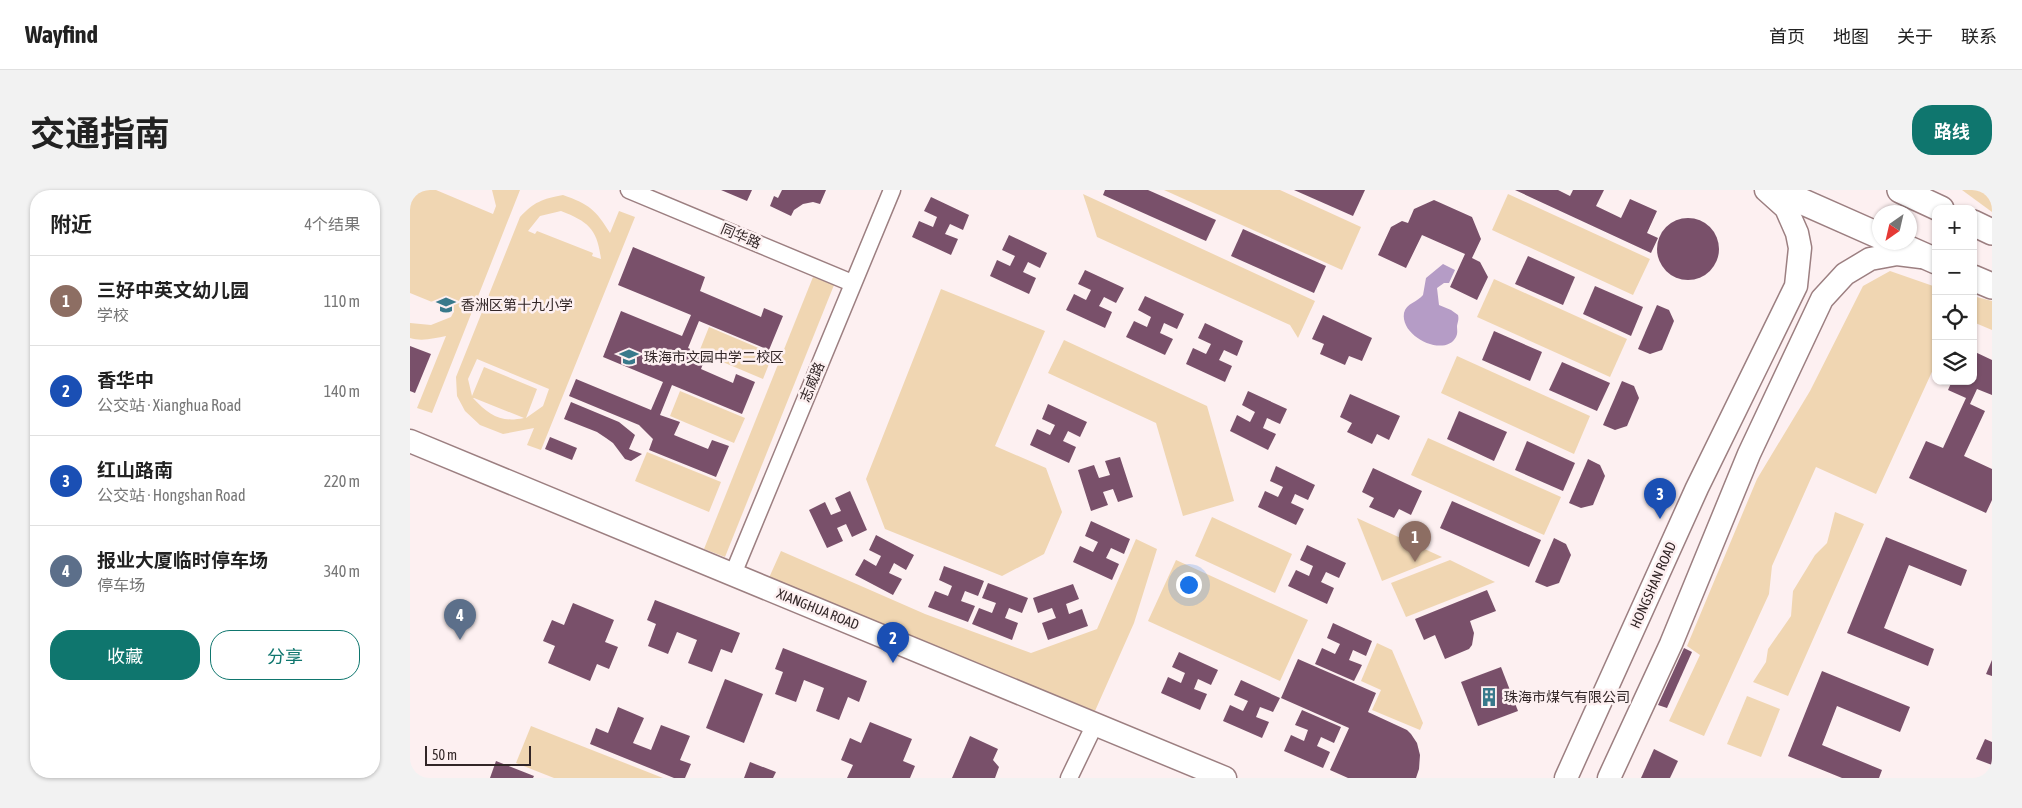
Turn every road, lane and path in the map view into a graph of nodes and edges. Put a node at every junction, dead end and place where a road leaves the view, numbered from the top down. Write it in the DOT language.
graph roads {
  1 [pos="629,190"];
  2 [pos="892,190"];
  3 [pos="1766,190"];
  4 [pos="1776,190"];
  5 [pos="1900,190"];
  6 [pos="1926,190"];
  7 [pos="1934,205"];
  8 [pos="1939,205"];
  9 [pos="1977,226"];
  10 [pos="1872,232"];
  11 [pos="1992,232"];
  12 [pos="1911,250"];
  13 [pos="1932,259"];
  14 [pos="1932,260"];
  15 [pos="1977,280"];
  16 [pos="852,283"];
  17 [pos="1992,286"];
  18 [pos="410,441"];
  19 [pos="733,574"];
  20 [pos="1095,724"];
  21 [pos="1069,778"];
  22 [pos="1225,778"];
  23 [pos="1566,778"];
  24 [pos="1609,778"];
  1 -- 16 [label="street, 同华路"];
  2 -- 16 [label="street, 志威路"];
  3 -- 23 [label="main road, HONGSHAN ROAD"];
  4 -- 10 [label="main road"];
  5 -- 7 [label="main road"];
  6 -- 8 [label="main road"];
  9 -- 11 [label="main road"];
  12 -- 13 [label="main road"];
  14 -- 24 [label="main road"];
  15 -- 17 [label="main road"];
  16 -- 19 [label="street, 志威路"];
  18 -- 19 [label="main road, XIANGHUA ROAD"];
  19 -- 20 [label="main road, XIANGHUA ROAD"];
  20 -- 21 [label="street"];
  20 -- 22 [label="main road, XIANGHUA ROAD"];
}
